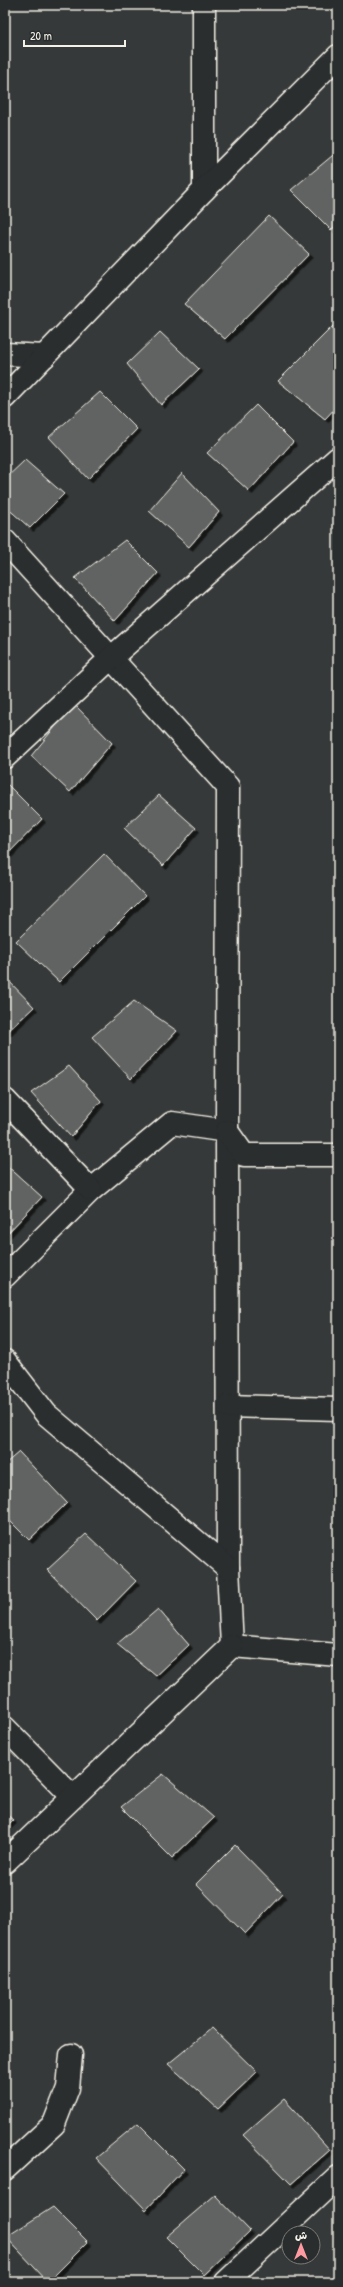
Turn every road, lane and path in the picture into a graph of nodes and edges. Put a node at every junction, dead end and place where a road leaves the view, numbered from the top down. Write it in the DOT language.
graph roads {
  1 [pos="204,5"];
  2 [pos="338,56"];
  3 [pos="204,190"];
  4 [pos="5,354"];
  5 [pos="45,356"];
  6 [pos="5,398"];
  7 [pos="338,458"];
  8 [pos="5,541"];
  9 [pos="112,657"];
  10 [pos="5,757"];
  11 [pos="5,1100"];
  12 [pos="227,1131"];
  13 [pos="338,1155"];
  14 [pos="92,1190"];
  15 [pos="5,1276"];
  16 [pos="5,1361"];
  17 [pos="228,1406"];
  18 [pos="338,1409"];
  19 [pos="228,1568"];
  20 [pos="232,1646"];
  21 [pos="338,1655"];
  22 [pos="5,1728"];
  23 [pos="73,1797"];
  24 [pos="5,1862"];
  25 [pos="71,2055"];
  26 [pos="5,2169"];
  27 [pos="338,2177"];
  28 [pos="226,2282"];
  1 -- 3 [label="street"];
  2 -- 3 [label="street"];
  3 -- 5 [label="street"];
  4 -- 5 [label="street"];
  5 -- 6 [label="street"];
  7 -- 9 [label="street"];
  8 -- 9 [label="street"];
  9 -- 10 [label="street"];
  9 -- 12 [label="street"];
  11 -- 14 [label="street"];
  12 -- 13 [label="street"];
  12 -- 14 [label="street"];
  12 -- 17 [label="street"];
  14 -- 15 [label="street"];
  16 -- 19 [label="street"];
  17 -- 18 [label="street"];
  17 -- 19 [label="street"];
  19 -- 20 [label="street"];
  20 -- 21 [label="street"];
  20 -- 23 [label="street"];
  22 -- 23 [label="street"];
  23 -- 24 [label="street"];
  25 -- 26 [label="street"];
  27 -- 28 [label="street"];
}
